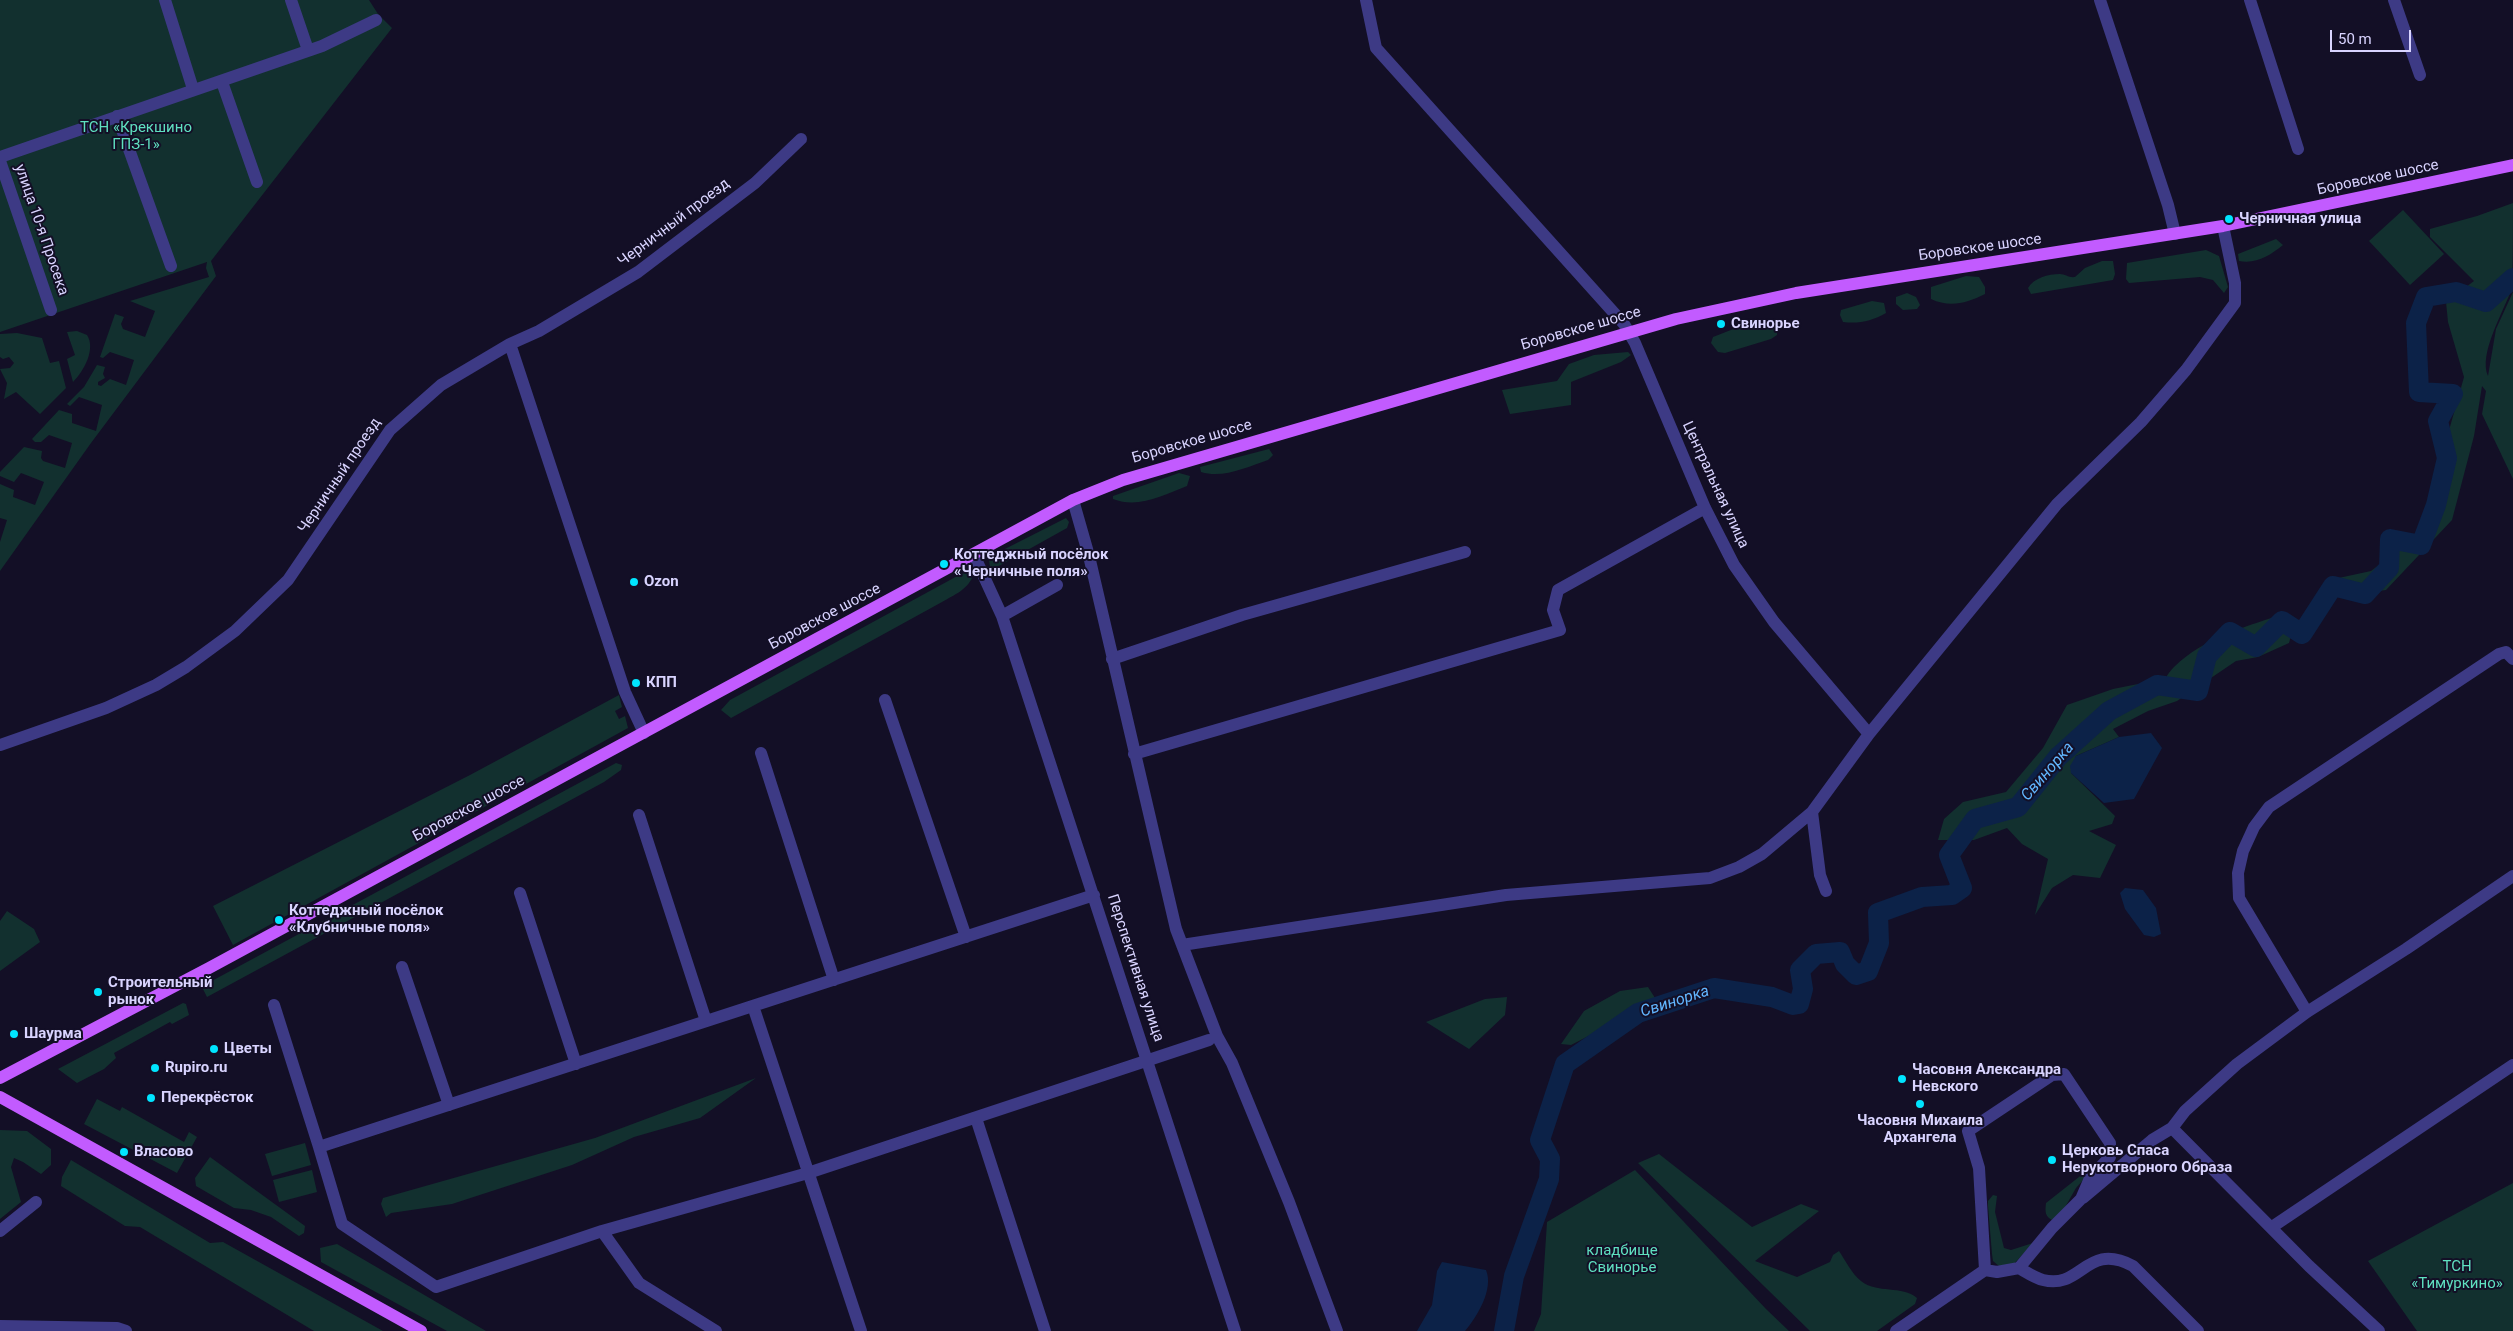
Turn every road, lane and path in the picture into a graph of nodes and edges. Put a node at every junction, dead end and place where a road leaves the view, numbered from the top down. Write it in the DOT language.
graph roads {
  1 [pos="165,0"];
  2 [pos="291,0"];
  3 [pos="1366,0"];
  4 [pos="2100,0"];
  5 [pos="2250,0"];
  6 [pos="2394,0"];
  7 [pos="376,20"];
  8 [pos="308,50"];
  9 [pos="2420,75"];
  10 [pos="222,82"];
  11 [pos="193,89"];
  12 [pos="117,116"];
  13 [pos="801,139"];
  14 [pos="2298,149"];
  15 [pos="0,157"];
  16 [pos="0,161"];
  17 [pos="2513,165"];
  18 [pos="257,182"];
  19 [pos="2223,226"];
  20 [pos="2175,234"];
  21 [pos="171,266"];
  22 [pos="50,310"];
  23 [pos="1627,332"];
  24 [pos="510,344"];
  25 [pos="1073,500"];
  26 [pos="1705,508"];
  27 [pos="1465,552"];
  28 [pos="974,555"];
  29 [pos="1057,585"];
  30 [pos="1002,616"];
  31 [pos="1112,659"];
  32 [pos="2513,659"];
  33 [pos="884,700"];
  34 [pos="644,733"];
  35 [pos="1868,734"];
  36 [pos="0,745"];
  37 [pos="761,753"];
  38 [pos="1134,754"];
  39 [pos="1812,812"];
  40 [pos="639,815"];
  41 [pos="2513,876"];
  42 [pos="1826,891"];
  43 [pos="520,893"];
  44 [pos="1094,896"];
  45 [pos="966,937"];
  46 [pos="1182,945"];
  47 [pos="402,967"];
  48 [pos="834,980"];
  49 [pos="274,1005"];
  50 [pos="753,1006"];
  51 [pos="2307,1012"];
  52 [pos="706,1020"];
  53 [pos="1209,1040"];
  54 [pos="1147,1060"];
  55 [pos="576,1064"];
  56 [pos="2513,1065"];
  57 [pos="0,1078"];
  58 [pos="0,1097"];
  59 [pos="449,1105"];
  60 [pos="976,1118"];
  61 [pos="2172,1128"];
  62 [pos="319,1147"];
  63 [pos="808,1173"];
  64 [pos="2081,1199"];
  65 [pos="36,1202"];
  66 [pos="2272,1227"];
  67 [pos="0,1231"];
  68 [pos="602,1231"];
  69 [pos="2019,1268"];
  70 [pos="1985,1270"];
  71 [pos="0,1326"];
  72 [pos="126,1331"];
  73 [pos="421,1331"];
  74 [pos="716,1331"];
  75 [pos="861,1331"];
  76 [pos="1045,1331"];
  77 [pos="1236,1331"];
  78 [pos="1337,1331"];
  79 [pos="1896,1331"];
  80 [pos="2198,1331"];
  81 [pos="2379,1331"];
  1 -- 11 [label="street"];
  2 -- 8 [label="street"];
  3 -- 23 [label="street, Центральная улица"];
  4 -- 20 [label="street"];
  5 -- 14 [label="street"];
  6 -- 9 [label="street"];
  7 -- 8 [label="street"];
  8 -- 10 [label="street"];
  10 -- 11 [label="street"];
  10 -- 18 [label="street"];
  11 -- 12 [label="street"];
  12 -- 15 [label="street"];
  12 -- 21 [label="street"];
  13 -- 24 [label="street, Черничный проезд"];
  16 -- 22 [label="street, улица 10-я Просека"];
  17 -- 19 [label="main road, Боровское шоссе"];
  19 -- 20 [label="main road, Боровское шоссе"];
  19 -- 35 [label="street"];
  20 -- 23 [label="main road, Боровское шоссе"];
  23 -- 25 [label="main road, Боровское шоссе"];
  23 -- 26 [label="street, Центральная улица"];
  24 -- 34 [label="street"];
  24 -- 36 [label="street, Черничный проезд"];
  25 -- 28 [label="main road, Боровское шоссе"];
  25 -- 31 [label="street"];
  26 -- 35 [label="street, Центральная улица"];
  26 -- 38 [label="street"];
  27 -- 31 [label="street"];
  28 -- 30 [label="street, Перспективная улица"];
  28 -- 34 [label="main road, Боровское шоссе"];
  29 -- 30 [label="street"];
  30 -- 44 [label="street, Перспективная улица"];
  31 -- 38 [label="street"];
  32 -- 51 [label="street"];
  33 -- 45 [label="street"];
  34 -- 57 [label="main road, Боровское шоссе"];
  35 -- 39 [label="street"];
  37 -- 48 [label="street"];
  38 -- 46 [label="street"];
  39 -- 42 [label="street"];
  39 -- 46 [label="street"];
  40 -- 52 [label="street"];
  41 -- 51 [label="street"];
  43 -- 55 [label="street"];
  44 -- 45 [label="street"];
  44 -- 54 [label="street, Перспективная улица"];
  45 -- 48 [label="street"];
  46 -- 78 [label="street"];
  47 -- 59 [label="street"];
  48 -- 50 [label="street"];
  49 -- 62 [label="street"];
  50 -- 52 [label="street"];
  50 -- 63 [label="street"];
  51 -- 61 [label="street"];
  52 -- 55 [label="street"];
  53 -- 54 [label="street"];
  54 -- 60 [label="street"];
  54 -- 77 [label="street, Перспективная улица"];
  55 -- 59 [label="street"];
  56 -- 66 [label="street"];
  58 -- 73 [label="main road"];
  59 -- 62 [label="street"];
  60 -- 63 [label="street"];
  60 -- 76 [label="street"];
  61 -- 64 [label="street"];
  61 -- 66 [label="street"];
  62 -- 68 [label="street"];
  63 -- 68 [label="street"];
  63 -- 75 [label="street"];
  64 -- 69 [label="street"];
  64 -- 70 [label="street"];
  65 -- 67 [label="street"];
  66 -- 81 [label="street"];
  68 -- 74 [label="street"];
  69 -- 70 [label="street"];
  69 -- 80 [label="street"];
  70 -- 79 [label="street"];
  71 -- 72 [label="street"];
}
